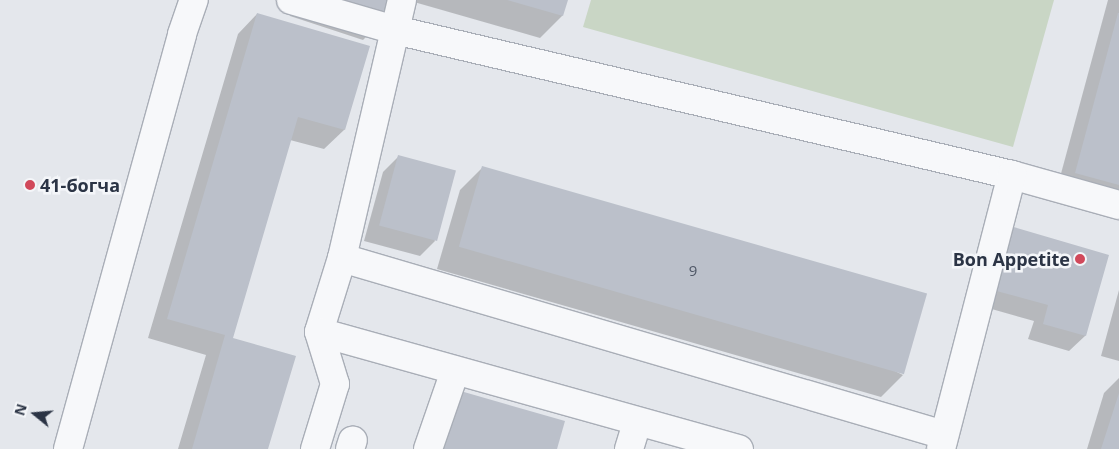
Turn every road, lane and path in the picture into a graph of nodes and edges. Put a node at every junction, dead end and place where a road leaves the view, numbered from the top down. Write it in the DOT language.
graph roads {
  1 [pos="194,0"];
  2 [pos="291,0"];
  3 [pos="402,0"];
  4 [pos="395,30"];
  5 [pos="1012,175"];
  6 [pos="1119,205"];
  7 [pos="342,258"];
  8 [pos="319,332"];
  9 [pos="455,371"];
  10 [pos="637,422"];
  11 [pos="943,442"];
  12 [pos="68,449"];
  13 [pos="315,449"];
  14 [pos="428,449"];
  15 [pos="629,449"];
  16 [pos="739,449"];
  1 -- 12 [label="street"];
  2 -- 4 [label="street"];
  3 -- 4 [label="street"];
  4 -- 5 [label="street"];
  4 -- 7 [label="street"];
  5 -- 6 [label="street"];
  5 -- 11 [label="street"];
  7 -- 8 [label="street"];
  7 -- 11 [label="street"];
  8 -- 9 [label="street"];
  8 -- 13 [label="street"];
  9 -- 10 [label="street"];
  9 -- 14 [label="street"];
  10 -- 15 [label="street"];
  10 -- 16 [label="street"];
}
